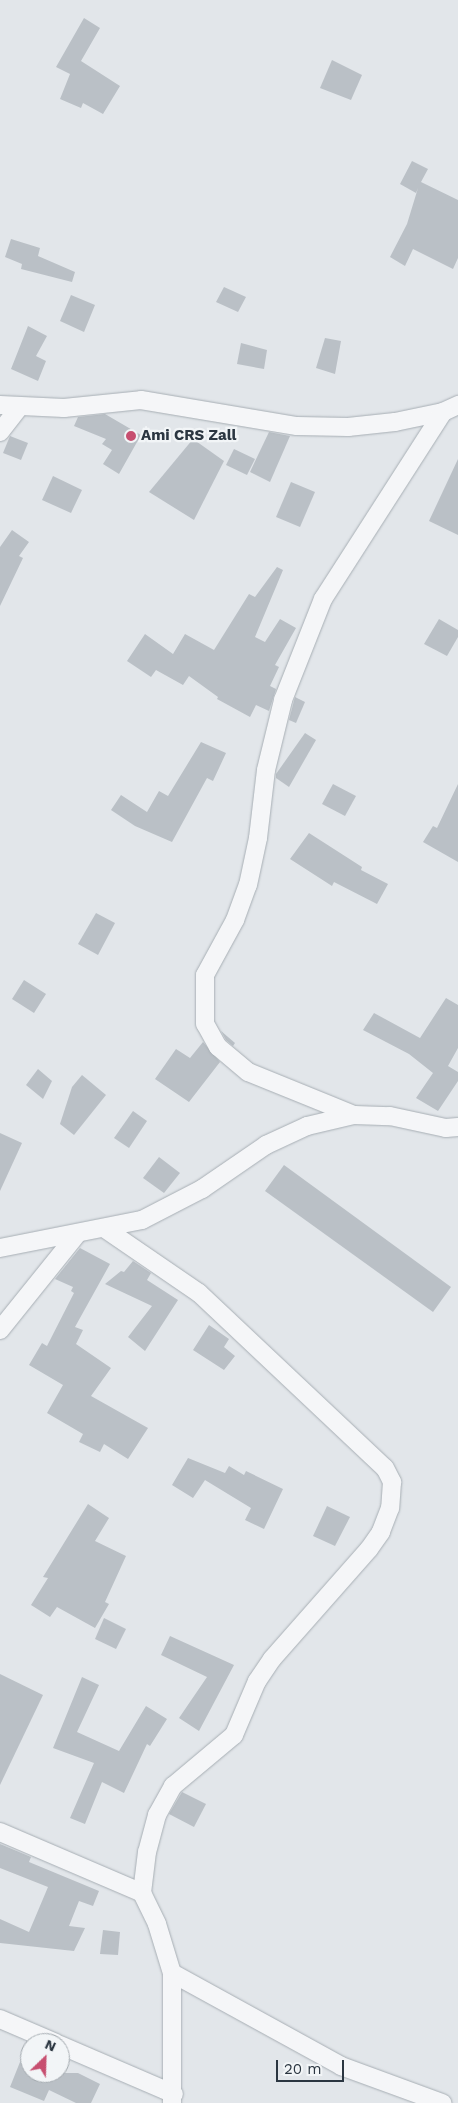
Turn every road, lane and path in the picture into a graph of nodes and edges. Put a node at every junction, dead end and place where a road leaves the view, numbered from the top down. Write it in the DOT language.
graph roads {
  1 [pos="0,405"];
  2 [pos="19,408"];
  3 [pos="450,408"];
  4 [pos="0,432"];
  5 [pos="354,1115"];
  6 [pos="458,1127"];
  7 [pos="104,1228"];
  8 [pos="78,1233"];
  9 [pos="0,1248"];
  10 [pos="0,1330"];
  11 [pos="0,1832"];
  12 [pos="142,1893"];
  13 [pos="172,1973"];
  14 [pos="0,2019"];
  15 [pos="33,2033"];
  16 [pos="70,2050"];
  17 [pos="173,2098"];
  18 [pos="442,2103"];
  1 -- 2 [label="street"];
  2 -- 3 [label="street"];
  2 -- 4 [label="street"];
  3 -- 5 [label="street"];
  5 -- 6 [label="street"];
  5 -- 7 [label="street"];
  7 -- 8 [label="street"];
  7 -- 12 [label="street"];
  8 -- 9 [label="street"];
  8 -- 10 [label="street"];
  11 -- 12 [label="street"];
  12 -- 13 [label="street"];
  13 -- 17 [label="street"];
  13 -- 18 [label="street"];
  14 -- 15 [label="street"];
  16 -- 17 [label="street"];
}
